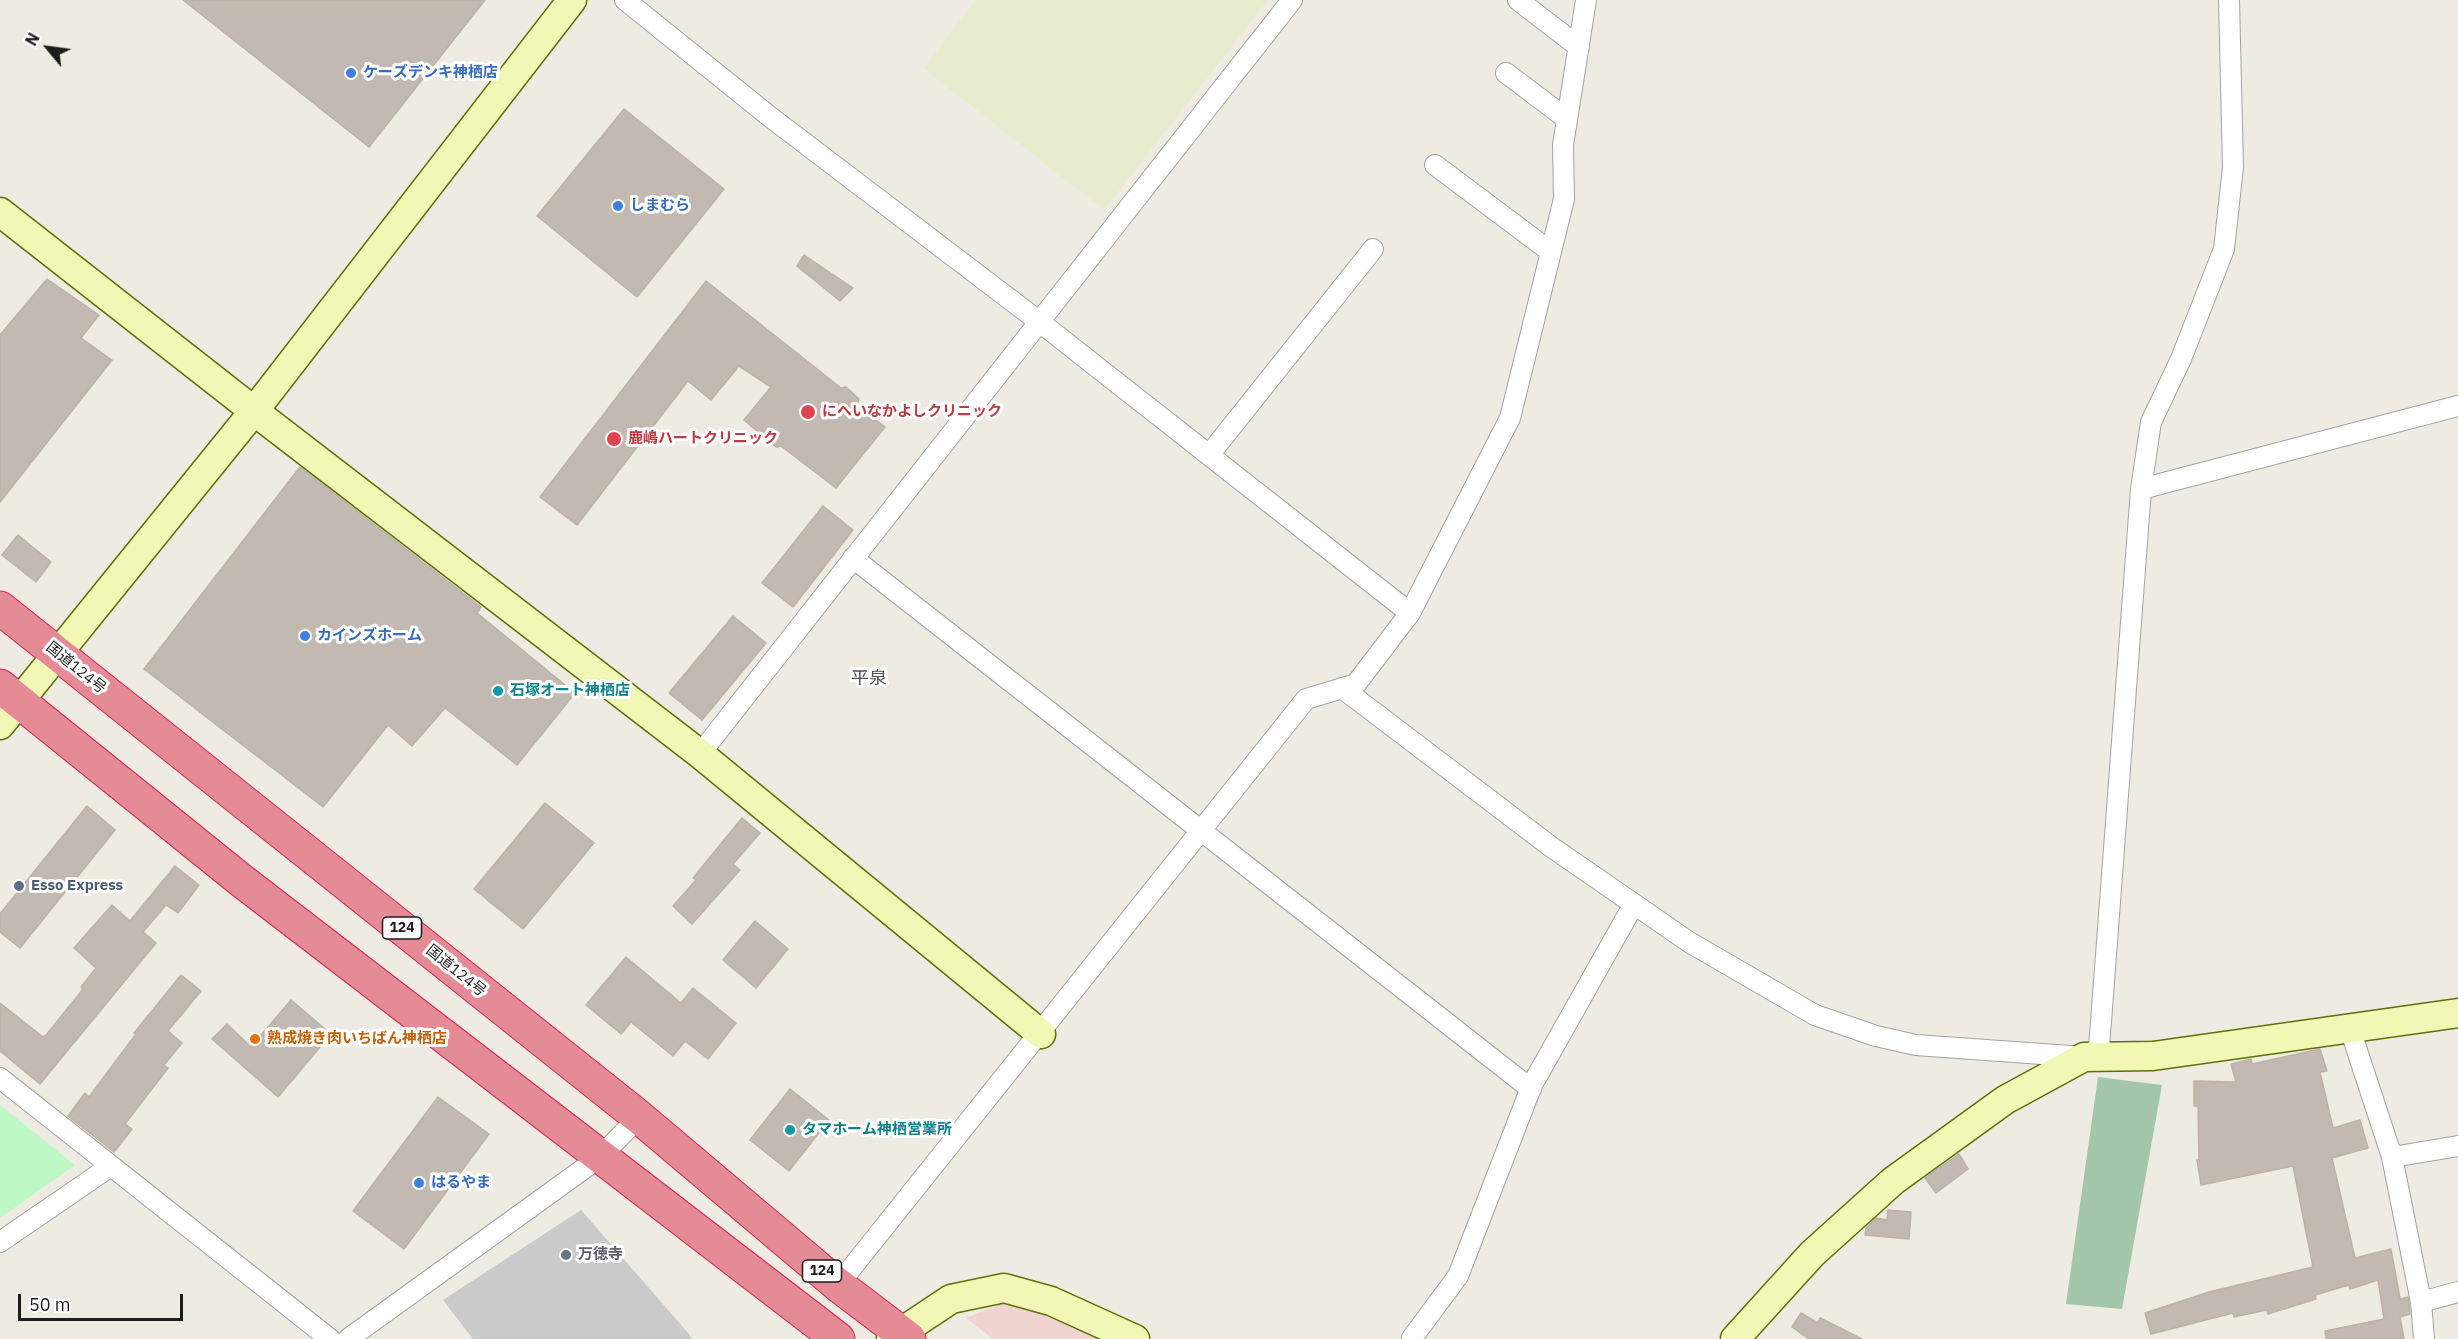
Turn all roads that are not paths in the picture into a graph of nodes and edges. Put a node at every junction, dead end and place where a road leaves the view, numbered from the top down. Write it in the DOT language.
graph roads {
  1 [pos="572,0"];
  2 [pos="625,0"];
  3 [pos="1292,0"];
  4 [pos="1518,0"];
  5 [pos="1586,0"];
  6 [pos="2229,0"];
  7 [pos="1578,46"];
  8 [pos="1506,73"];
  9 [pos="1567,119"];
  10 [pos="1435,165"];
  11 [pos="0,212"];
  12 [pos="1373,249"];
  13 [pos="1551,252"];
  14 [pos="1041,322"];
  15 [pos="2458,406"];
  16 [pos="254,411"];
  17 [pos="1209,454"];
  18 [pos="2140,489"];
  19 [pos="853,558"];
  20 [pos="0,608"];
  21 [pos="1410,613"];
  22 [pos="57,653"];
  23 [pos="1342,688"];
  24 [pos="6,704"];
  25 [pos="700,754"];
  26 [pos="1200,832"];
  27 [pos="1634,904"];
  28 [pos="2458,1013"];
  29 [pos="2349,1026"];
  30 [pos="1041,1034"];
  31 [pos="2084,1057"];
  32 [pos="0,1078"];
  33 [pos="1531,1089"];
  34 [pos="639,1117"];
  35 [pos="2458,1146"];
  36 [pos="600,1157"];
  37 [pos="2392,1157"];
  38 [pos="111,1166"];
  39 [pos="0,1242"];
  40 [pos="838,1285"];
  41 [pos="2458,1292"];
  42 [pos="2421,1302"];
  43 [pos="900,1337"];
  44 [pos="1412,1338"];
  45 [pos="330,1339"];
  46 [pos="348,1339"];
  47 [pos="838,1339"];
  48 [pos="1135,1339"];
  49 [pos="1735,1339"];
  50 [pos="2424,1339"];
  1 -- 16 [label="street"];
  2 -- 14 [label="street"];
  3 -- 14 [label="street"];
  4 -- 7 [label="street"];
  5 -- 7 [label="street"];
  6 -- 18 [label="street"];
  7 -- 9 [label="street"];
  8 -- 9 [label="street"];
  9 -- 13 [label="street"];
  10 -- 13 [label="street"];
  11 -- 16 [label="street"];
  12 -- 17 [label="street"];
  13 -- 21 [label="street"];
  14 -- 17 [label="street"];
  14 -- 19 [label="street"];
  15 -- 18 [label="street"];
  16 -- 22 [label="street"];
  16 -- 25 [label="street"];
  17 -- 21 [label="street"];
  18 -- 31 [label="street"];
  19 -- 25 [label="street"];
  19 -- 26 [label="street"];
  20 -- 22 [label="highway, 国道124号 / 124"];
  21 -- 23 [label="street"];
  22 -- 24 [label="street"];
  22 -- 34 [label="highway, 国道124号 / 124"];
  23 -- 26 [label="street"];
  23 -- 27 [label="street"];
  24 -- 36 [label="highway"];
  25 -- 30 [label="street"];
  26 -- 30 [label="street"];
  26 -- 33 [label="street"];
  27 -- 31 [label="street"];
  27 -- 33 [label="street"];
  28 -- 29 [label="street"];
  29 -- 31 [label="street"];
  29 -- 37 [label="street"];
  30 -- 40 [label="street"];
  31 -- 49 [label="street"];
  32 -- 38 [label="street"];
  33 -- 44 [label="street"];
  34 -- 36 [label="street"];
  34 -- 40 [label="highway, 国道124号 / 124"];
  35 -- 37 [label="street"];
  36 -- 46 [label="street"];
  36 -- 47 [label="highway"];
  37 -- 42 [label="street"];
  38 -- 39 [label="street"];
  38 -- 45 [label="street"];
  40 -- 43 [label="highway, 国道124号 / 124"];
  41 -- 42 [label="street"];
  42 -- 50 [label="street"];
  43 -- 48 [label="street"];
}
